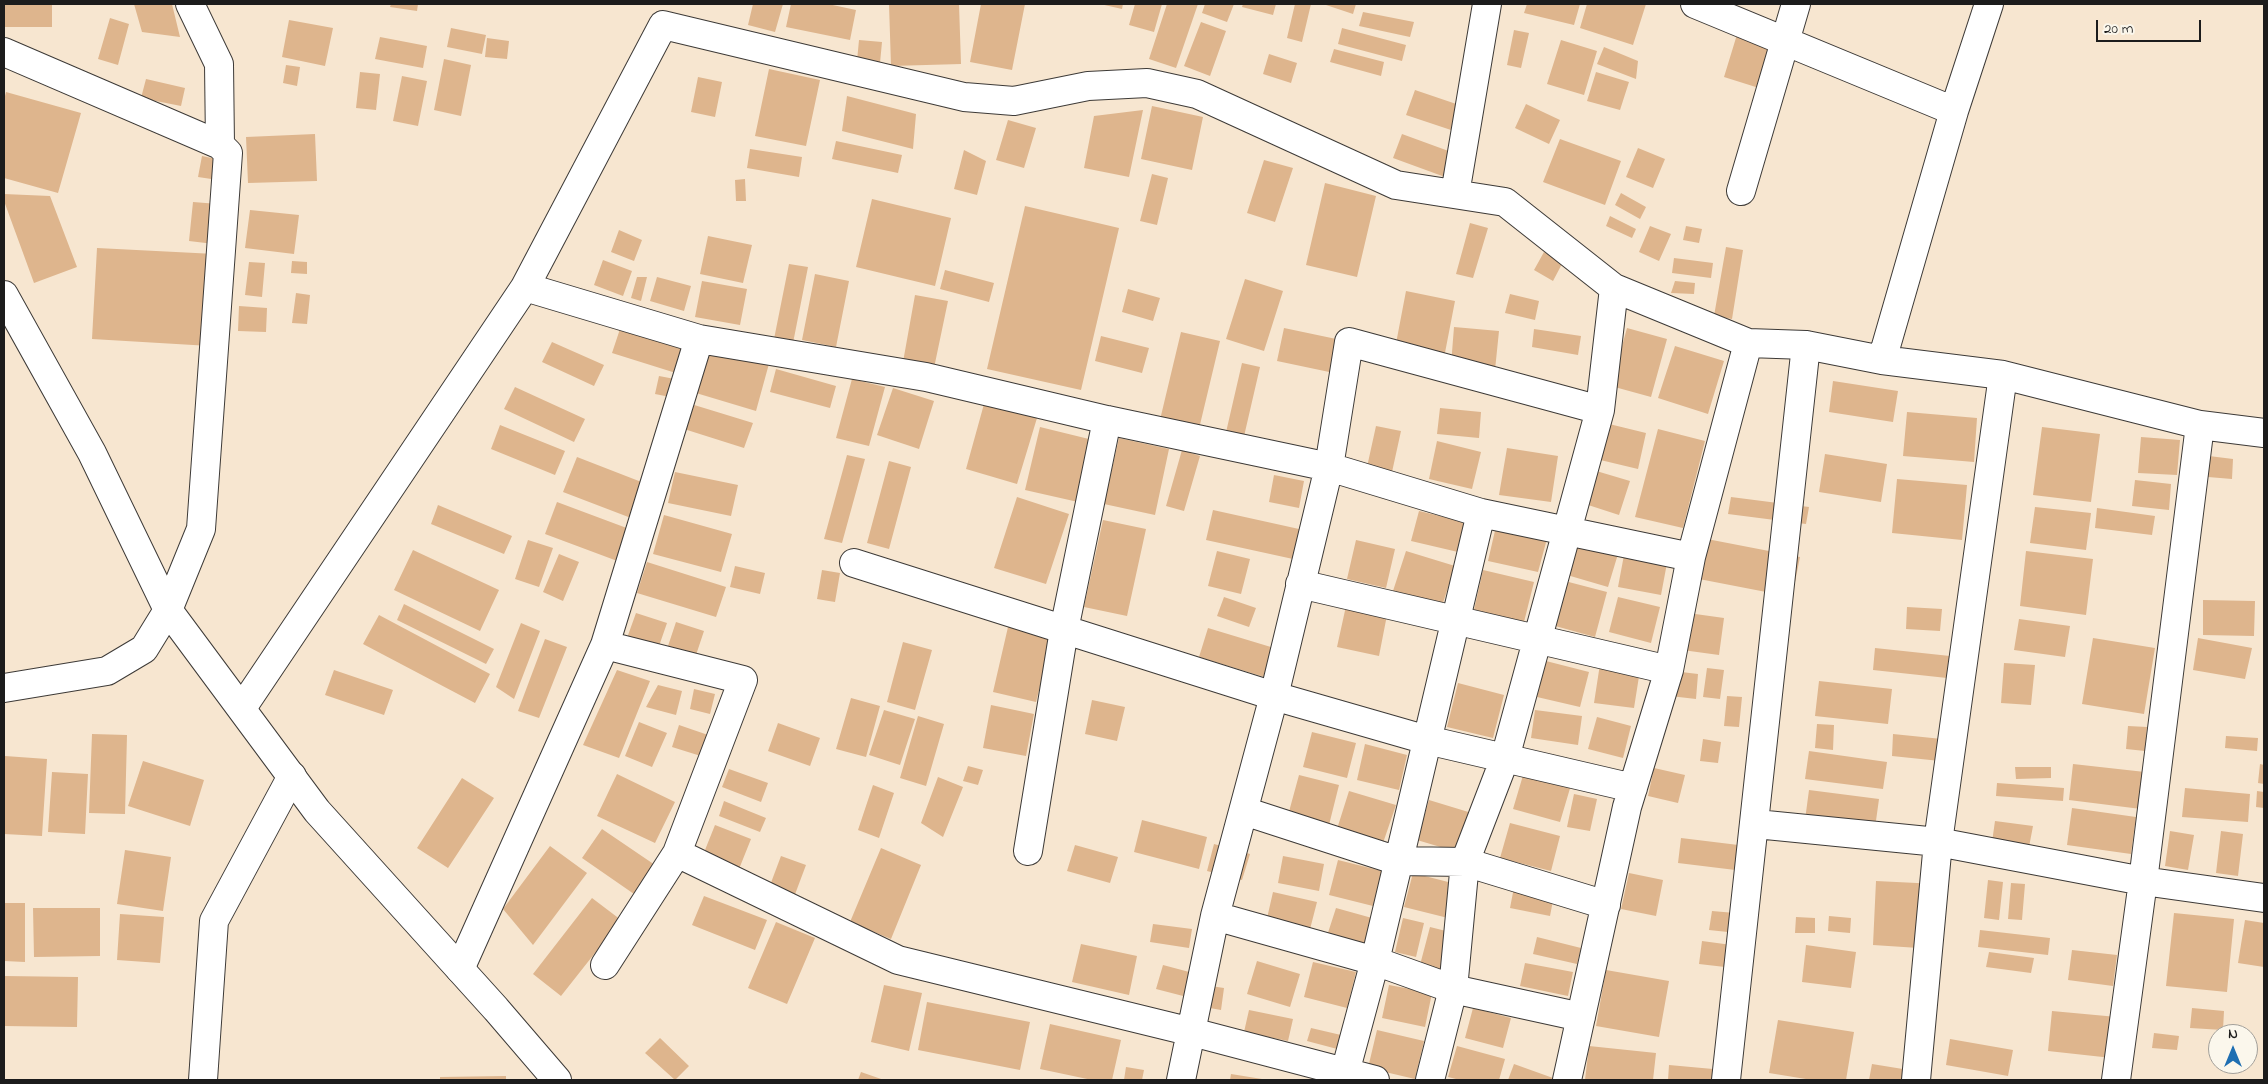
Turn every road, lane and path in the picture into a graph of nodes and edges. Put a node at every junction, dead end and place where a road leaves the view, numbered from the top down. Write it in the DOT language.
graph roads {
  1 [pos="190,4"];
  2 [pos="1487,4"];
  3 [pos="1695,4"];
  4 [pos="1796,4"];
  5 [pos="1989,4"];
  6 [pos="667,14"];
  7 [pos="1786,42"];
  8 [pos="4,52"];
  9 [pos="1954,111"];
  10 [pos="220,145"];
  11 [pos="1741,191"];
  12 [pos="1455,194"];
  13 [pos="525,287"];
  14 [pos="1614,288"];
  15 [pos="4,296"];
  16 [pos="699,339"];
  17 [pos="1748,343"];
  18 [pos="1806,345"];
  19 [pos="1882,360"];
  20 [pos="2002,375"];
  21 [pos="1600,410"];
  22 [pos="1107,420"];
  23 [pos="2200,425"];
  24 [pos="2264,434"];
  25 [pos="1329,467"];
  26 [pos="1482,513"];
  27 [pos="1567,530"];
  28 [pos="1691,557"];
  29 [pos="854,563"];
  30 [pos="1300,584"];
  31 [pos="168,610"];
  32 [pos="1456,620"];
  33 [pos="1064,630"];
  34 [pos="1537,639"];
  35 [pos="605,645"];
  36 [pos="1669,670"];
  37 [pos="4,688"];
  38 [pos="1274,696"];
  39 [pos="242,708"];
  40 [pos="1427,740"];
  41 [pos="1506,758"];
  42 [pos="292,776"];
  43 [pos="1633,788"];
  44 [pos="1244,812"];
  45 [pos="1756,824"];
  46 [pos="1938,842"];
  47 [pos="1028,851"];
  48 [pos="677,853"];
  49 [pos="1398,861"];
  50 [pos="1465,862"];
  51 [pos="2144,881"];
  52 [pos="2264,898"];
  53 [pos="1606,905"];
  54 [pos="1215,916"];
  55 [pos="1374,961"];
  56 [pos="605,965"];
  57 [pos="460,969"];
  58 [pos="1453,989"];
  59 [pos="1581,1017"];
  60 [pos="1192,1032"];
  61 [pos="1344,1077"];
  62 [pos="203,1080"];
  63 [pos="557,1080"];
  64 [pos="1181,1080"];
  65 [pos="1375,1080"];
  66 [pos="1430,1080"];
  67 [pos="1567,1080"];
  68 [pos="1726,1080"];
  69 [pos="1916,1080"];
  70 [pos="2116,1080"];
  1 -- 10 [label="street"];
  2 -- 12 [label="street"];
  3 -- 7 [label="street"];
  4 -- 7 [label="street"];
  5 -- 9 [label="street"];
  6 -- 12 [label="street"];
  6 -- 13 [label="street"];
  7 -- 9 [label="street"];
  7 -- 11 [label="street"];
  8 -- 10 [label="street"];
  9 -- 19 [label="street"];
  10 -- 31 [label="street"];
  12 -- 14 [label="street"];
  13 -- 16 [label="street"];
  13 -- 39 [label="street"];
  14 -- 17 [label="street"];
  14 -- 21 [label="street"];
  15 -- 31 [label="street"];
  16 -- 22 [label="street"];
  16 -- 35 [label="street"];
  17 -- 18 [label="street"];
  17 -- 28 [label="street"];
  18 -- 19 [label="street"];
  18 -- 45 [label="street"];
  19 -- 20 [label="street"];
  20 -- 23 [label="street"];
  20 -- 46 [label="street"];
  21 -- 25 [label="street"];
  21 -- 27 [label="street"];
  22 -- 25 [label="street"];
  22 -- 33 [label="street"];
  23 -- 24 [label="street"];
  23 -- 51 [label="street"];
  25 -- 26 [label="street"];
  25 -- 30 [label="street"];
  26 -- 27 [label="street"];
  26 -- 32 [label="street"];
  27 -- 28 [label="street"];
  27 -- 34 [label="street"];
  28 -- 36 [label="street"];
  29 -- 33 [label="street"];
  30 -- 32 [label="street"];
  30 -- 38 [label="street"];
  31 -- 37 [label="street"];
  31 -- 39 [label="street"];
  32 -- 34 [label="street"];
  32 -- 40 [label="street"];
  33 -- 38 [label="street"];
  33 -- 47 [label="street"];
  34 -- 36 [label="street"];
  34 -- 41 [label="street"];
  35 -- 48 [label="street"];
  35 -- 57 [label="street"];
  36 -- 43 [label="street"];
  38 -- 40 [label="street"];
  38 -- 44 [label="street"];
  39 -- 42 [label="street"];
  40 -- 41 [label="street"];
  40 -- 49 [label="street"];
  41 -- 43 [label="street"];
  41 -- 50 [label="street"];
  42 -- 57 [label="street"];
  42 -- 62 [label="street"];
  43 -- 53 [label="street"];
  44 -- 49 [label="street"];
  44 -- 54 [label="street"];
  45 -- 46 [label="street"];
  45 -- 68 [label="street"];
  46 -- 51 [label="street"];
  46 -- 69 [label="street"];
  48 -- 56 [label="street"];
  48 -- 60 [label="street"];
  49 -- 50 [label="street"];
  49 -- 55 [label="street"];
  50 -- 53 [label="street"];
  50 -- 58 [label="street"];
  51 -- 52 [label="street"];
  51 -- 70 [label="street"];
  53 -- 59 [label="street"];
  54 -- 55 [label="street"];
  54 -- 60 [label="street"];
  55 -- 58 [label="street"];
  55 -- 61 [label="street"];
  57 -- 63 [label="street"];
  58 -- 59 [label="street"];
  58 -- 66 [label="street"];
  59 -- 67 [label="street"];
  60 -- 61 [label="street"];
  60 -- 64 [label="street"];
  61 -- 65 [label="street"];
}
